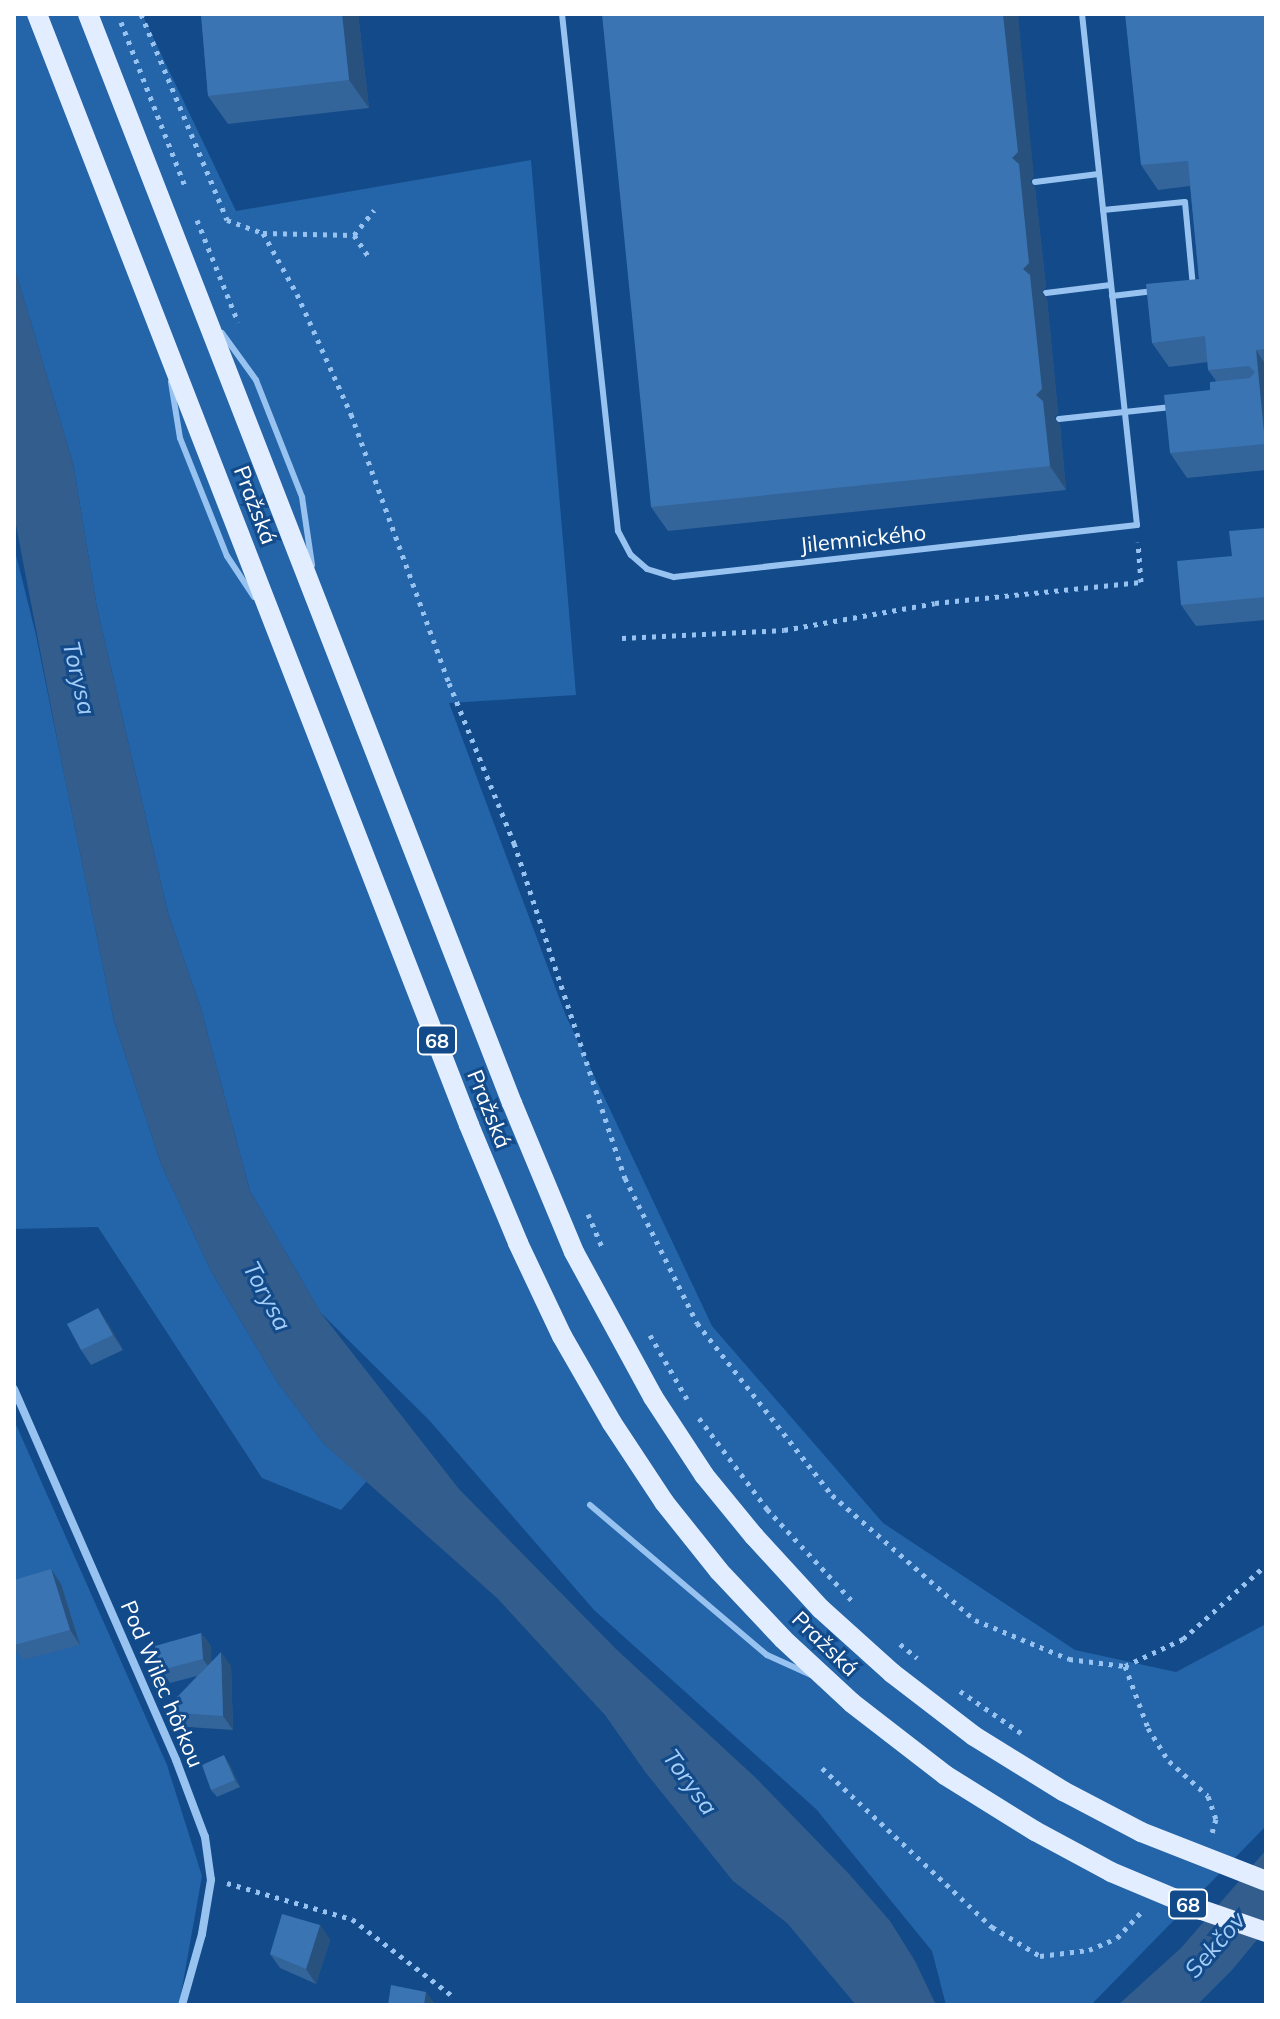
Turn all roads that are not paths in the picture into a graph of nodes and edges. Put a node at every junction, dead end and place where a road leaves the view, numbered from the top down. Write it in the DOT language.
graph roads {
  1 [pos="37,14"];
  2 [pos="88,14"];
  3 [pos="562,14"];
  4 [pos="1082,14"];
  5 [pos="1099,174"];
  6 [pos="1035,182"];
  7 [pos="1103,210"];
  8 [pos="1111,285"];
  9 [pos="1180,288"];
  10 [pos="1167,290"];
  11 [pos="1046,293"];
  12 [pos="1112,296"];
  13 [pos="1188,405"];
  14 [pos="1125,412"];
  15 [pos="1059,419"];
  16 [pos="14,1389"];
  17 [pos="590,1505"];
  18 [pos="832,1685"];
  19 [pos="1266,1881"];
  20 [pos="1266,1932"];
  21 [pos="182,2005"];
  1 -- 18 [label="main road, Pražská / 68"];
  2 -- 19 [label="main road, Pražská / 68, bridge"];
  3 -- 14 [label="lane, Jilemnického"];
  4 -- 5 [label="lane"];
  5 -- 6 [label="lane"];
  5 -- 7 [label="lane"];
  7 -- 8 [label="lane"];
  7 -- 9 [label="lane"];
  8 -- 11 [label="lane"];
  8 -- 12 [label="lane"];
  10 -- 12 [label="lane"];
  12 -- 14 [label="lane"];
  13 -- 14 [label="lane"];
  14 -- 15 [label="lane"];
  16 -- 21 [label="street, Pod Wilec hôrkou"];
  17 -- 18 [label="lane"];
  18 -- 20 [label="main road, Pražská / 68, bridge"];
}
